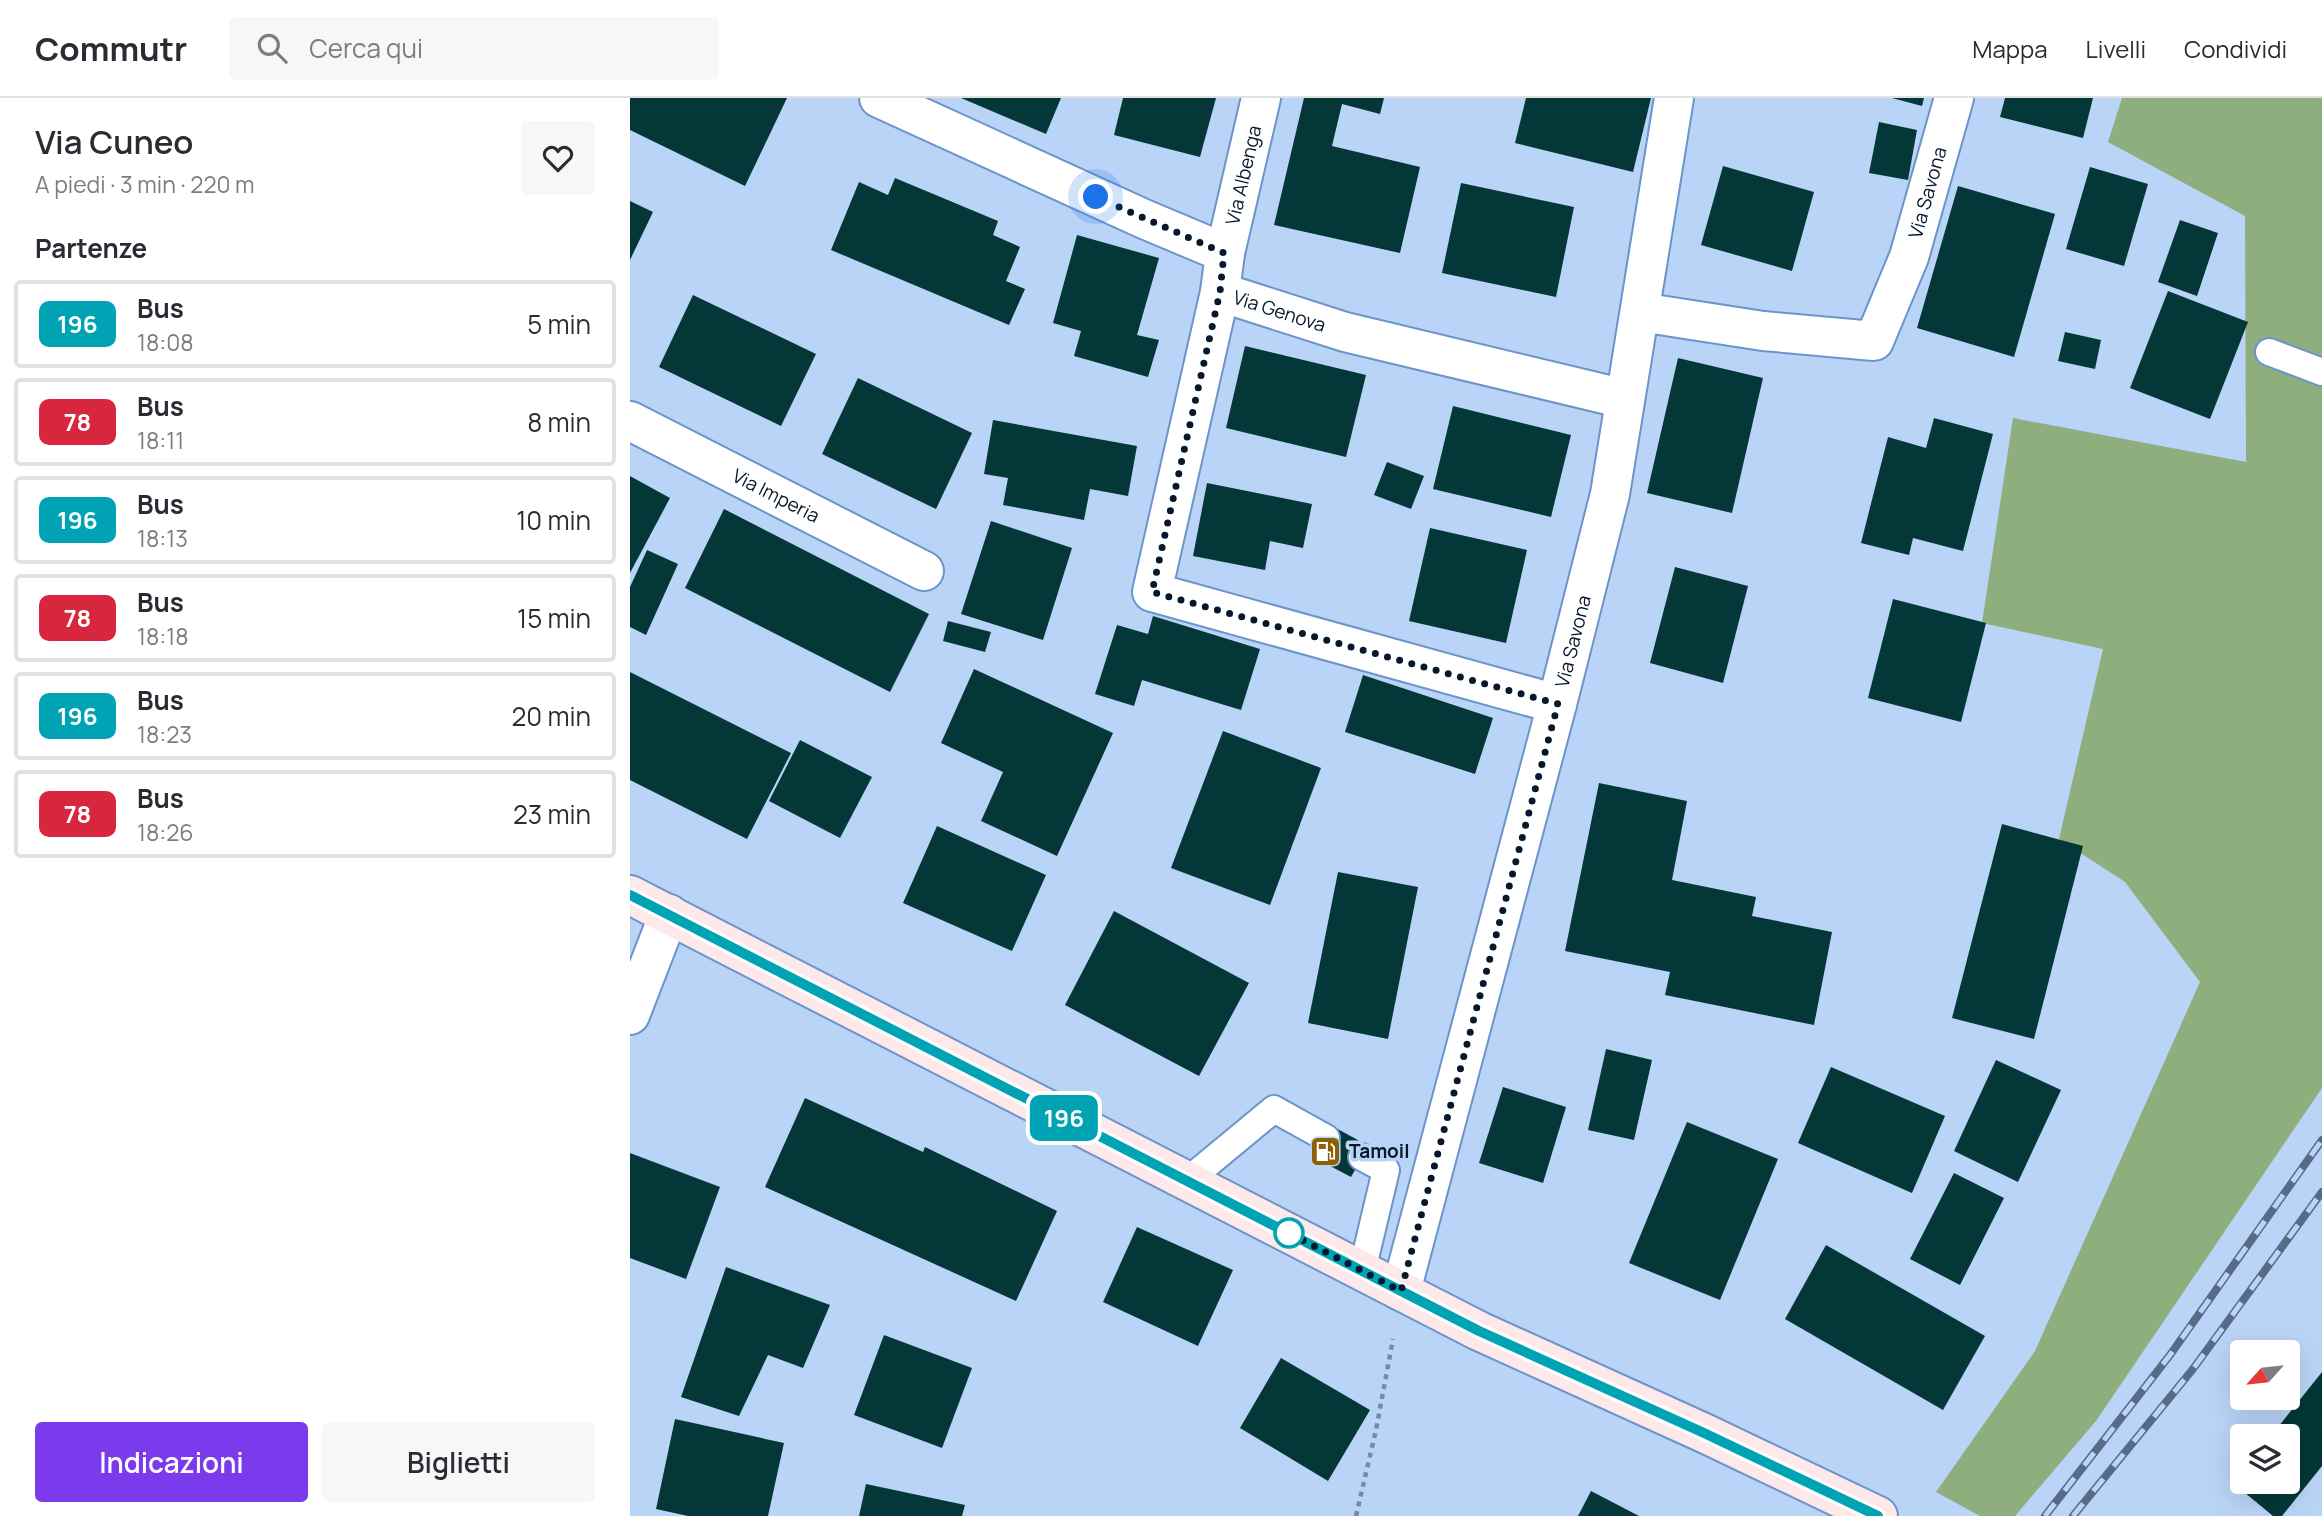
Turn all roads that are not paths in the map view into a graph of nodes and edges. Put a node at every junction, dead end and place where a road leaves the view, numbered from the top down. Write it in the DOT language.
graph roads {
  1 [pos="879,98"];
  2 [pos="1261,98"];
  3 [pos="1674,98"];
  4 [pos="1954,98"];
  5 [pos="1224,253"];
  6 [pos="1220,292"];
  7 [pos="1640,312"];
  8 [pos="2269,352"];
  9 [pos="2322,372"];
  10 [pos="1625,399"];
  11 [pos="630,421"];
  12 [pos="924,571"];
  13 [pos="1558,704"];
  14 [pos="630,895"];
  15 [pos="669,914"];
  16 [pos="630,1015"];
  17 [pos="1326,1138"];
  18 [pos="1362,1157"];
  19 [pos="1187,1181"];
  20 [pos="1362,1271"];
  21 [pos="1401,1291"];
  22 [pos="1878,1516"];
  1 -- 5 [label="street"];
  2 -- 5 [label="street, Via Albenga"];
  3 -- 7 [label="street, Via Savona"];
  4 -- 7 [label="street, Via Savona"];
  5 -- 6 [label="street, Via Genova"];
  6 -- 10 [label="street, Via Genova"];
  6 -- 13 [label="street"];
  7 -- 10 [label="street, Via Savona"];
  8 -- 9 [label="lane"];
  10 -- 13 [label="street, Via Savona"];
  11 -- 12 [label="street, Via Imperia"];
  13 -- 21 [label="street, Via Savona"];
  14 -- 15 [label="main road"];
  15 -- 16 [label="street"];
  15 -- 19 [label="main road"];
  17 -- 19 [label="lane"];
  18 -- 20 [label="lane"];
  19 -- 20 [label="main road"];
  20 -- 21 [label="main road"];
  21 -- 22 [label="main road"];
}
